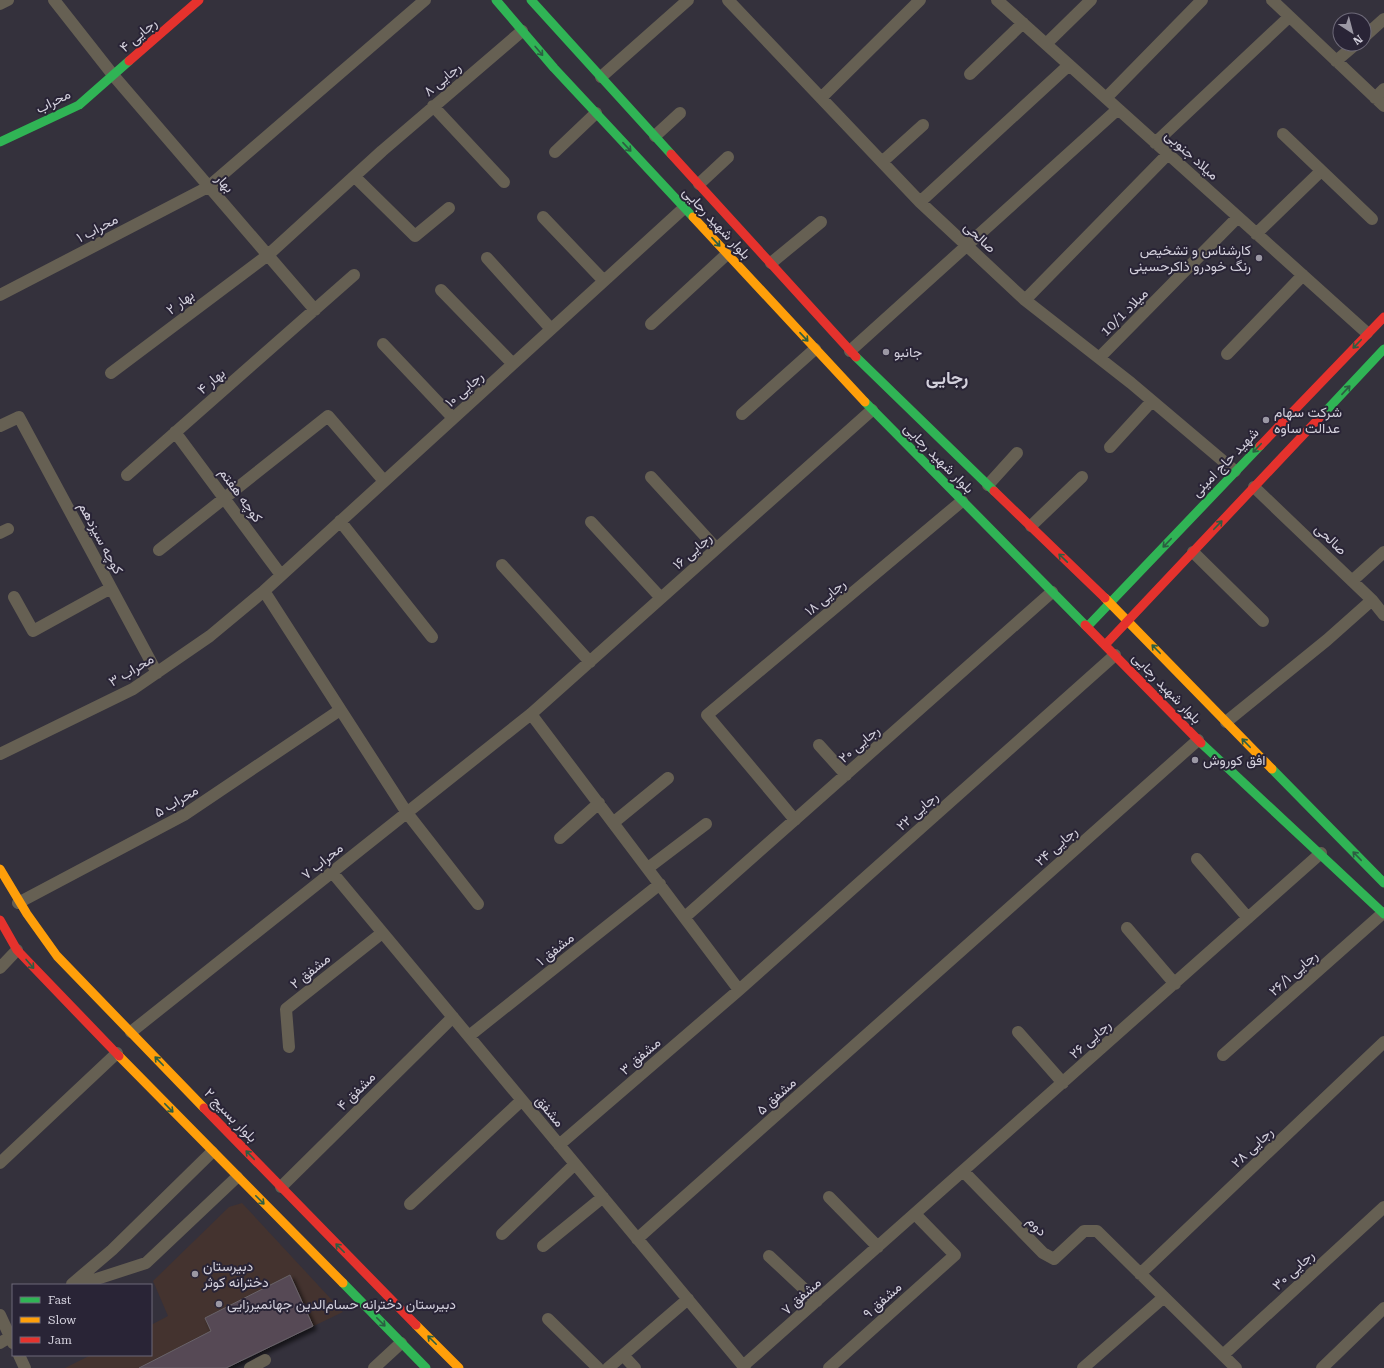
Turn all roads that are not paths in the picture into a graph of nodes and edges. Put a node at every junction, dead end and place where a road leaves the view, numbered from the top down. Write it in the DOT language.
graph roads {
  1 [pos="8,0"];
  2 [pos="54,0"];
  3 [pos="199,0"];
  4 [pos="425,0"];
  5 [pos="496,0"];
  6 [pos="531,0"];
  7 [pos="688,0"];
  8 [pos="728,0"];
  9 [pos="920,0"];
  10 [pos="997,0"];
  11 [pos="1091,0"];
  12 [pos="1202,0"];
  13 [pos="1276,1"];
  14 [pos="0,4"];
  15 [pos="1289,17"];
  16 [pos="1384,19"];
  17 [pos="1023,23"];
  18 [pos="1372,30"];
  19 [pos="522,31"];
  20 [pos="1046,44"];
  21 [pos="1347,52"];
  22 [pos="1336,61"];
  23 [pos="1070,65"];
  24 [pos="970,74"];
  25 [pos="113,75"];
  26 [pos="601,77"];
  27 [pos="1384,89"];
  28 [pos="821,98"];
  29 [pos="1106,98"];
  30 [pos="1375,98"];
  31 [pos="433,106"];
  32 [pos="1384,106"];
  33 [pos="1118,109"];
  34 [pos="596,113"];
  35 [pos="680,113"];
  36 [pos="923,125"];
  37 [pos="1284,134"];
  38 [pos="655,136"];
  39 [pos="0,142"];
  40 [pos="1155,142"];
  41 [pos="555,152"];
  42 [pos="1168,154"];
  43 [pos="728,157"];
  44 [pos="882,162"];
  45 [pos="1321,171"];
  46 [pos="355,177"];
  47 [pos="504,182"];
  48 [pos="699,184"];
  49 [pos="208,186"];
  50 [pos="920,202"];
  51 [pos="449,208"];
  52 [pos="684,208"];
  53 [pos="543,217"];
  54 [pos="1238,217"];
  55 [pos="1372,218"];
  56 [pos="821,222"];
  57 [pos="1256,234"];
  58 [pos="967,246"];
  59 [pos="727,254"];
  60 [pos="268,255"];
  61 [pos="487,258"];
  62 [pos="771,263"];
  63 [pos="354,275"];
  64 [pos="1303,275"];
  65 [pos="604,282"];
  66 [pos="441,290"];
  67 [pos="0,295"];
  68 [pos="1025,300"];
  69 [pos="315,310"];
  70 [pos="1384,317"];
  71 [pos="652,324"];
  72 [pos="551,330"];
  73 [pos="1367,333"];
  74 [pos="383,344"];
  75 [pos="815,349"];
  76 [pos="1384,349"];
  77 [pos="850,351"];
  78 [pos="1227,354"];
  79 [pos="1099,358"];
  80 [pos="513,364"];
  81 [pos="111,373"];
  82 [pos="1152,401"];
  83 [pos="872,410"];
  84 [pos="742,414"];
  85 [pos="454,418"];
  86 [pos="0,426"];
  87 [pos="175,432"];
  88 [pos="1110,446"];
  89 [pos="1017,454"];
  90 [pos="1235,471"];
  91 [pos="127,475"];
  92 [pos="651,476"];
  93 [pos="1082,477"];
  94 [pos="384,481"];
  95 [pos="988,485"];
  96 [pos="1254,487"];
  97 [pos="225,499"];
  98 [pos="962,501"];
  99 [pos="340,521"];
  100 [pos="591,522"];
  101 [pos="1031,526"];
  102 [pos="716,548"];
  103 [pos="160,550"];
  104 [pos="1193,552"];
  105 [pos="1384,552"];
  106 [pos="502,565"];
  107 [pos="1140,572"];
  108 [pos="281,575"];
  109 [pos="1352,581"];
  110 [pos="111,588"];
  111 [pos="1158,589"];
  112 [pos="264,591"];
  113 [pos="1052,592"];
  114 [pos="14,597"];
  115 [pos="661,598"];
  116 [pos="1372,600"];
  117 [pos="1110,604"];
  118 [pos="1384,615"];
  119 [pos="1128,621"];
  120 [pos="1263,621"];
  121 [pos="1087,627"];
  122 [pos="432,637"];
  123 [pos="1105,645"];
  124 [pos="1115,655"];
  125 [pos="590,662"];
  126 [pos="157,673"];
  127 [pos="340,710"];
  128 [pos="531,714"];
  129 [pos="1226,722"];
  130 [pos="1198,740"];
  131 [pos="820,745"];
  132 [pos="0,754"];
  133 [pos="846,775"];
  134 [pos="668,778"];
  135 [pos="599,803"];
  136 [pos="407,813"];
  137 [pos="794,820"];
  138 [pos="613,823"];
  139 [pos="706,824"];
  140 [pos="560,838"];
  141 [pos="1321,853"];
  142 [pos="1197,859"];
  143 [pos="648,868"];
  144 [pos="0,869"];
  145 [pos="332,872"];
  146 [pos="1384,883"];
  147 [pos="660,884"];
  148 [pos="18,903"];
  149 [pos="478,904"];
  150 [pos="1383,914"];
  151 [pos="685,917"];
  152 [pos="1248,918"];
  153 [pos="0,920"];
  154 [pos="1127,928"];
  155 [pos="382,932"];
  156 [pos="20,948"];
  157 [pos="0,959"];
  158 [pos="0,968"];
  159 [pos="934,975"];
  160 [pos="1175,984"];
  161 [pos="739,990"];
  162 [pos="453,1017"];
  163 [pos="131,1032"];
  164 [pos="1018,1032"];
  165 [pos="469,1036"];
  166 [pos="1384,1042"];
  167 [pos="289,1047"];
  168 [pos="117,1053"];
  169 [pos="1223,1055"];
  170 [pos="1063,1083"];
  171 [pos="522,1100"];
  172 [pos="559,1145"];
  173 [pos="212,1152"];
  174 [pos="0,1163"];
  175 [pos="575,1164"];
  176 [pos="963,1171"];
  177 [pos="237,1177"];
  178 [pos="281,1188"];
  179 [pos="603,1197"];
  180 [pos="829,1197"];
  181 [pos="410,1204"];
  182 [pos="1384,1208"];
  183 [pos="915,1214"];
  184 [pos="502,1234"];
  185 [pos="637,1239"];
  186 [pos="543,1246"];
  187 [pos="878,1247"];
  188 [pos="770,1256"];
  189 [pos="1140,1274"];
  190 [pos="72,1284"];
  191 [pos="81,1284"];
  192 [pos="1164,1297"];
  193 [pos="688,1299"];
  194 [pos="817,1301"];
  195 [pos="1384,1308"];
  196 [pos="0,1315"];
  197 [pos="548,1319"];
  198 [pos="9,1339"];
  199 [pos="401,1342"];
  200 [pos="623,1355"];
  201 [pos="19,1356"];
  202 [pos="1223,1356"];
  203 [pos="265,1360"];
  204 [pos="744,1367"];
  205 [pos="25,1368"];
  206 [pos="250,1368"];
  207 [pos="374,1368"];
  208 [pos="426,1368"];
  209 [pos="459,1368"];
  210 [pos="598,1368"];
  211 [pos="608,1368"];
  212 [pos="635,1368"];
  213 [pos="829,1368"];
  214 [pos="1083,1368"];
  215 [pos="1236,1368"];
  216 [pos="1322,1368"];
  1 -- 14 [label="street"];
  2 -- 25 [label="street, بهار"];
  3 -- 25 [label="main road, رجایی ۴"];
  4 -- 49 [label="street, محراب ۱"];
  5 -- 19 [label="main road, بلوار شهید رجایی"];
  6 -- 26 [label="main road, بلوار شهید رجایی"];
  7 -- 26 [label="street"];
  8 -- 28 [label="street, صالحی"];
  9 -- 28 [label="street"];
  10 -- 17 [label="street, میلاد جنوبی"];
  11 -- 20 [label="street"];
  12 -- 29 [label="street"];
  13 -- 15 [label="street"];
  15 -- 22 [label="street"];
  15 -- 40 [label="street"];
  16 -- 18 [label="street"];
  17 -- 20 [label="street, میلاد جنوبی"];
  17 -- 24 [label="street"];
  19 -- 31 [label="street, رجایی ۸"];
  19 -- 34 [label="main road, بلوار شهید رجایی, one-way"];
  20 -- 23 [label="street, میلاد جنوبی"];
  21 -- 22 [label="street"];
  22 -- 30 [label="street"];
  23 -- 29 [label="street, میلاد جنوبی"];
  23 -- 50 [label="street"];
  25 -- 39 [label="main road, محراب"];
  25 -- 49 [label="street, بهار"];
  26 -- 38 [label="main road, بلوار شهید رجایی"];
  27 -- 30 [label="street"];
  28 -- 44 [label="street, صالحی"];
  29 -- 33 [label="street, میلاد جنوبی"];
  30 -- 32 [label="street"];
  31 -- 46 [label="street, رجایی ۸"];
  31 -- 47 [label="street"];
  33 -- 40 [label="street, میلاد جنوبی"];
  33 -- 58 [label="street"];
  34 -- 41 [label="street"];
  34 -- 52 [label="main road, بلوار شهید رجایی, one-way"];
  35 -- 38 [label="street"];
  36 -- 44 [label="street"];
  37 -- 45 [label="street"];
  38 -- 48 [label="main road, بلوار شهید رجایی"];
  40 -- 42 [label="street, میلاد جنوبی"];
  42 -- 54 [label="street, میلاد جنوبی"];
  42 -- 68 [label="street"];
  43 -- 48 [label="street"];
  44 -- 50 [label="street, صالحی"];
  45 -- 55 [label="street"];
  45 -- 57 [label="street"];
  46 -- 51 [label="street"];
  46 -- 60 [label="street, بهار ۲"];
  48 -- 62 [label="main road, بلوار شهید رجایی"];
  49 -- 60 [label="street, بهار"];
  49 -- 67 [label="street, محراب ۱"];
  50 -- 58 [label="street, صالحی"];
  52 -- 59 [label="main road, بلوار شهید رجایی, one-way"];
  52 -- 65 [label="street, رجایی ۱۰"];
  53 -- 65 [label="street"];
  54 -- 57 [label="street, میلاد جنوبی"];
  54 -- 79 [label="street, میلاد 10/1"];
  56 -- 62 [label="street"];
  57 -- 64 [label="street, میلاد جنوبی"];
  58 -- 68 [label="street, صالحی"];
  58 -- 77 [label="street"];
  59 -- 71 [label="street"];
  59 -- 75 [label="main road, بلوار شهید رجایی, one-way"];
  60 -- 69 [label="street, بهار"];
  60 -- 81 [label="street, بهار ۲"];
  61 -- 72 [label="street"];
  62 -- 77 [label="main road, بلوار شهید رجایی"];
  63 -- 69 [label="street, بهار ۴"];
  64 -- 73 [label="street, میلاد جنوبی"];
  64 -- 78 [label="street"];
  65 -- 72 [label="street, رجایی ۱۰"];
  66 -- 80 [label="street"];
  68 -- 79 [label="street, صالحی"];
  69 -- 87 [label="street, بهار ۴"];
  70 -- 73 [label="main road, شهید حاج امینی"];
  72 -- 80 [label="street, رجایی ۱۰"];
  73 -- 90 [label="main road, شهید حاج امینی, one-way"];
  74 -- 85 [label="street"];
  75 -- 83 [label="main road, بلوار شهید رجایی"];
  75 -- 84 [label="street"];
  96 -- 76 [label="main road, one-way"];
  77 -- 95 [label="main road, بلوار شهید رجایی"];
  79 -- 82 [label="street, صالحی"];
  80 -- 85 [label="street, رجایی ۱۰"];
  82 -- 88 [label="street"];
  82 -- 90 [label="street, صالحی"];
  83 -- 98 [label="main road, بلوار شهید رجایی"];
  83 -- 102 [label="street, رجایی ۱۶"];
  85 -- 94 [label="street, رجایی ۱۰"];
  86 -- 110 [label="street, کوچه سیزدهم"];
  87 -- 91 [label="street, بهار ۴"];
  87 -- 97 [label="street, کوچه هفتم"];
  89 -- 95 [label="street"];
  90 -- 107 [label="main road, شهید حاج امینی, one-way"];
  92 -- 102 [label="street"];
  93 -- 101 [label="street"];
  94 -- 97 [label="street"];
  94 -- 99 [label="street, رجایی ۱۰"];
  95 -- 101 [label="main road, بلوار شهید رجایی"];
  104 -- 96 [label="main road, one-way"];
  96 -- 109 [label="street, صالحی"];
  97 -- 103 [label="street"];
  97 -- 108 [label="street, کوچه هفتم"];
  98 -- 113 [label="main road, بلوار شهید رجایی"];
  98 -- 137 [label="street, رجایی ۱۸"];
  99 -- 108 [label="street, رجایی ۱۰"];
  99 -- 122 [label="street"];
  100 -- 115 [label="street"];
  117 -- 101 [label="main road, بلوار شهید رجایی, one-way"];
  102 -- 115 [label="street, رجایی ۱۶"];
  104 -- 111 [label="main road"];
  104 -- 120 [label="street"];
  105 -- 109 [label="street"];
  106 -- 125 [label="street"];
  107 -- 111 [label="main road"];
  107 -- 117 [label="main road, شهید حاج امینی"];
  108 -- 112 [label="street, رجایی ۱۰"];
  109 -- 116 [label="street, صالحی"];
  110 -- 114 [label="street"];
  110 -- 126 [label="street, کوچه سیزدهم"];
  111 -- 119 [label="main road"];
  112 -- 126 [label="street, محراب ۳"];
  112 -- 127 [label="street"];
  113 -- 121 [label="main road, بلوار شهید رجایی"];
  113 -- 133 [label="street, رجایی ۲۰"];
  115 -- 125 [label="street, رجایی ۱۶"];
  116 -- 118 [label="street, صالحی"];
  116 -- 129 [label="street"];
  117 -- 119 [label="main road, بلوار شهید رجایی"];
  117 -- 121 [label="main road, شهید حاج امینی"];
  119 -- 123 [label="main road"];
  129 -- 119 [label="main road, بلوار شهید رجایی, one-way"];
  121 -- 123 [label="main road, بلوار شهید رجایی"];
  123 -- 124 [label="main road, بلوار شهید رجایی"];
  124 -- 130 [label="main road, بلوار شهید رجایی"];
  124 -- 161 [label="street, رجایی ۲۲"];
  125 -- 128 [label="street, رجایی ۱۶"];
  126 -- 132 [label="street, محراب ۳"];
  127 -- 136 [label="street"];
  127 -- 148 [label="street, محراب ۵"];
  128 -- 135 [label="street"];
  128 -- 136 [label="street, محراب ۷"];
  146 -- 129 [label="main road, بلوار شهید رجایی, one-way"];
  130 -- 141 [label="main road, بلوار شهید رجایی"];
  130 -- 159 [label="street, رجایی ۲۴"];
  131 -- 133 [label="street"];
  133 -- 137 [label="street, رجایی ۲۰"];
  134 -- 138 [label="street"];
  135 -- 138 [label="street"];
  135 -- 140 [label="street"];
  136 -- 145 [label="street, محراب ۷"];
  136 -- 149 [label="street"];
  137 -- 151 [label="street, رجایی ۲۰"];
  138 -- 143 [label="street"];
  139 -- 143 [label="street"];
  141 -- 150 [label="main road, بلوار شهید رجایی"];
  141 -- 152 [label="street, رجایی ۲۶"];
  142 -- 152 [label="street"];
  143 -- 147 [label="street"];
  144 -- 148 [label="main road, بلوار بسیج ۲"];
  145 -- 155 [label="street, مشفق"];
  145 -- 163 [label="street, محراب ۷"];
  147 -- 151 [label="street"];
  147 -- 165 [label="street, مشفق ۱"];
  148 -- 163 [label="main road, بلوار بسیج ۲"];
  150 -- 169 [label="street, رجایی ۲۶/۱"];
  151 -- 161 [label="street"];
  152 -- 160 [label="street, رجایی ۲۶"];
  153 -- 156 [label="main road"];
  154 -- 160 [label="street"];
  155 -- 162 [label="street, مشفق"];
  155 -- 167 [label="street, مشفق ۲"];
  156 -- 157 [label="street"];
  156 -- 158 [label="street"];
  156 -- 168 [label="main road, one-way"];
  159 -- 185 [label="street, مشفق ۵"];
  160 -- 170 [label="street, رجایی ۲۶"];
  161 -- 172 [label="street, مشفق ۳"];
  162 -- 165 [label="street, مشفق"];
  162 -- 178 [label="street, مشفق ۴"];
  178 -- 163 [label="main road, بلوار بسیج ۲, one-way"];
  164 -- 170 [label="street"];
  165 -- 171 [label="street, مشفق"];
  166 -- 189 [label="street, رجایی ۲۸"];
  168 -- 173 [label="main road, one-way"];
  168 -- 174 [label="street"];
  170 -- 176 [label="street, رجایی ۲۶"];
  171 -- 172 [label="street, مشفق"];
  171 -- 181 [label="street"];
  172 -- 175 [label="street, مشفق"];
  173 -- 177 [label="main road"];
  173 -- 190 [label="street"];
  175 -- 179 [label="street, مشفق"];
  175 -- 184 [label="street"];
  176 -- 183 [label="street, رجایی ۲۶"];
  176 -- 189 [label="street, دوم"];
  177 -- 191 [label="street"];
  177 -- 199 [label="main road, one-way"];
  209 -- 178 [label="main road, بلوار بسیج ۲, one-way"];
  179 -- 185 [label="street, مشفق"];
  179 -- 186 [label="street"];
  180 -- 187 [label="street"];
  182 -- 202 [label="street, رجایی ۳۰"];
  183 -- 187 [label="street, رجایی ۲۶"];
  183 -- 213 [label="street, مشفق ۹"];
  185 -- 193 [label="street, مشفق"];
  187 -- 194 [label="street, مشفق ۷"];
  188 -- 194 [label="street"];
  189 -- 192 [label="street"];
  192 -- 202 [label="street"];
  192 -- 214 [label="street"];
  193 -- 200 [label="street"];
  193 -- 204 [label="street, مشفق"];
  194 -- 204 [label="street, مشفق ۷"];
  195 -- 216 [label="street"];
  196 -- 198 [label="street"];
  197 -- 210 [label="street"];
  199 -- 207 [label="street"];
  199 -- 208 [label="main road"];
  200 -- 211 [label="street"];
  200 -- 212 [label="street"];
  201 -- 205 [label="street"];
  202 -- 215 [label="street"];
  203 -- 206 [label="street"];
}
